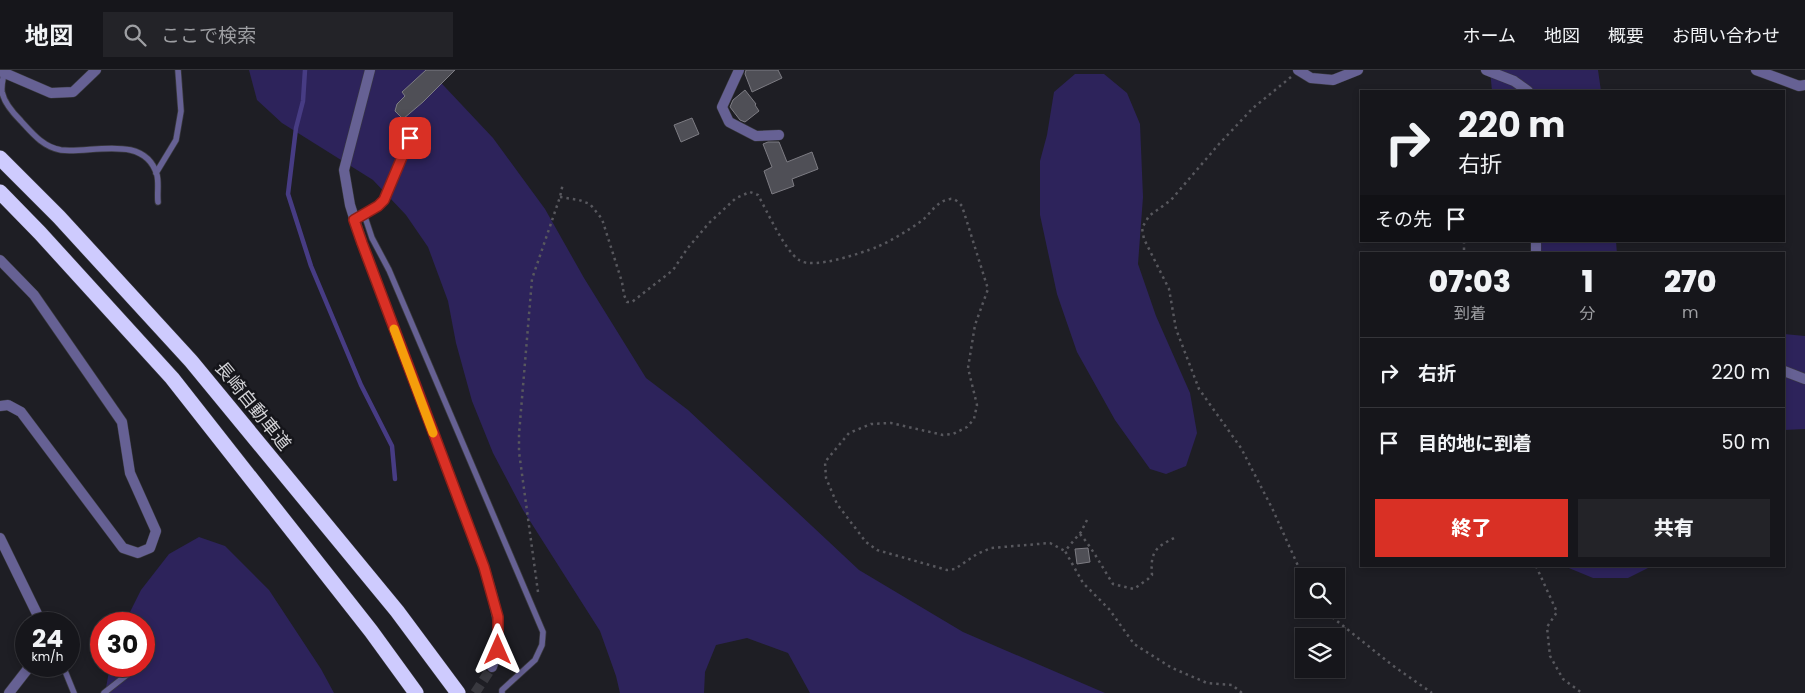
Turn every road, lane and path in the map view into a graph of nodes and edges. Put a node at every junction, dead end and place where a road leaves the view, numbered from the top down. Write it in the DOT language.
graph roads {
  1 [pos="96,70"];
  2 [pos="178,70"];
  3 [pos="370,70"];
  4 [pos="739,70"];
  5 [pos="1358,70"];
  6 [pos="1486,70"];
  7 [pos="1756,70"];
  8 [pos="1298,71"];
  9 [pos="2,72"];
  10 [pos="1805,85"];
  11 [pos="1527,90"];
  12 [pos="417,123"];
  13 [pos="779,135"];
  14 [pos="0,158"];
  15 [pos="156,173"];
  16 [pos="563,183"];
  17 [pos="0,192"];
  18 [pos="560,197"];
  19 [pos="158,202"];
  20 [pos="364,214"];
  21 [pos="354,220"];
  22 [pos="0,260"];
  23 [pos="1785,371"];
  24 [pos="1805,378"];
  25 [pos="0,406"];
  26 [pos="1088,520"];
  27 [pos="1080,534"];
  28 [pos="1176,537"];
  29 [pos="0,538"];
  30 [pos="1065,551"];
  31 [pos="1536,567"];
  32 [pos="1299,568"];
  33 [pos="538,594"];
  34 [pos="36,612"];
  35 [pos="1333,618"];
  36 [pos="492,667"];
  37 [pos="21,677"];
  38 [pos="67,677"];
  39 [pos="124,677"];
  40 [pos="9,693"];
  41 [pos="74,693"];
  42 [pos="104,693"];
  43 [pos="416,693"];
  44 [pos="458,693"];
  45 [pos="502,693"];
  46 [pos="1242,693"];
  47 [pos="1432,693"];
  48 [pos="1582,693"];
  1 -- 9 [label="street"];
  2 -- 15 [label="lane"];
  3 -- 21 [label="street"];
  4 -- 13 [label="street"];
  5 -- 8 [label="street"];
  6 -- 11 [label="street"];
  7 -- 10 [label="street"];
  8 -- 32 [label="path"];
  9 -- 15 [label="lane"];
  12 -- 20 [label="lane"];
  14 -- 44 [label="highway, 長崎自動車道"];
  15 -- 19 [label="lane"];
  16 -- 18 [label="path"];
  17 -- 43 [label="highway"];
  18 -- 30 [label="path"];
  18 -- 33 [label="path"];
  20 -- 21 [label="lane"];
  20 -- 45 [label="lane"];
  21 -- 36 [label="street"];
  22 -- 25 [label="street"];
  23 -- 24 [label="street"];
  26 -- 27 [label="path"];
  27 -- 28 [label="path"];
  27 -- 30 [label="path"];
  29 -- 34 [label="street"];
  30 -- 46 [label="path"];
  31 -- 48 [label="path"];
  35 -- 47 [label="path"];
  37 -- 40 [label="street"];
  38 -- 41 [label="lane"];
  39 -- 42 [label="lane"];
}
